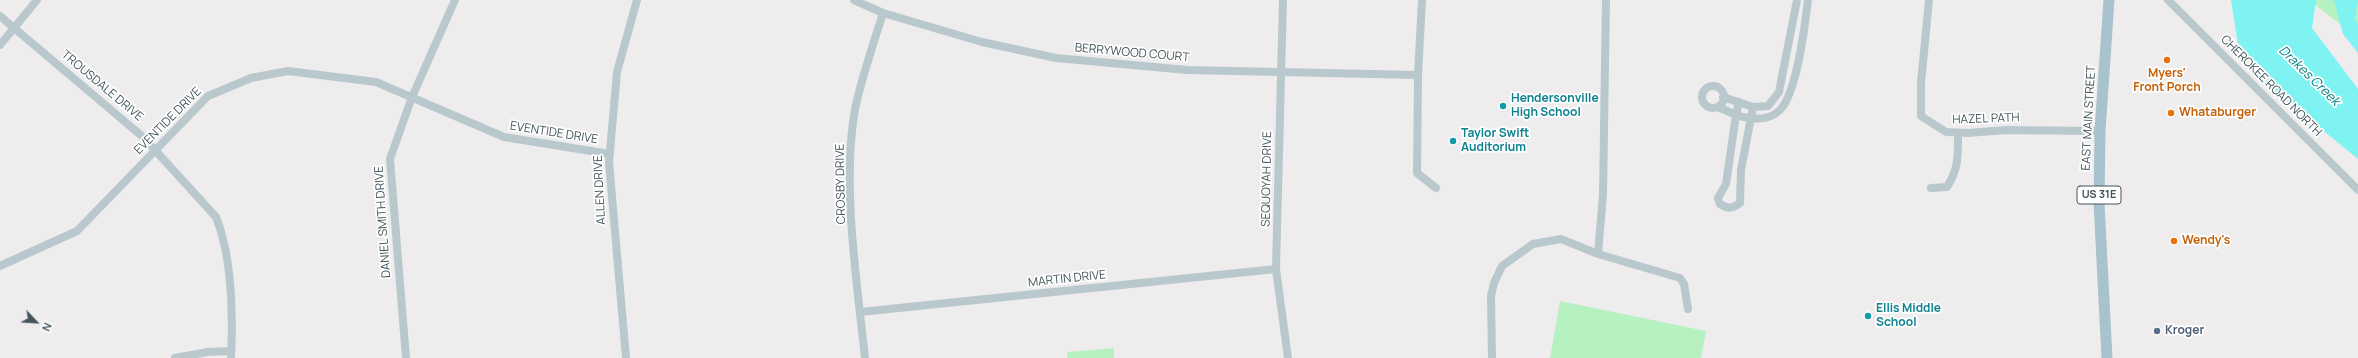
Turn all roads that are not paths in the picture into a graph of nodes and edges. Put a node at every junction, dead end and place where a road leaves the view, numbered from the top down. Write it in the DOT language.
graph roads {
  1 [pos="37,0"];
  2 [pos="455,0"];
  3 [pos="637,0"];
  4 [pos="854,0"];
  5 [pos="1283,0"];
  6 [pos="1422,0"];
  7 [pos="1606,0"];
  8 [pos="1797,0"];
  9 [pos="1808,0"];
  10 [pos="1929,0"];
  11 [pos="2109,0"];
  12 [pos="2168,0"];
  13 [pos="884,13"];
  14 [pos="1795,13"];
  15 [pos="1806,14"];
  16 [pos="0,16"];
  17 [pos="14,28"];
  18 [pos="0,45"];
  19 [pos="1786,64"];
  20 [pos="1797,65"];
  21 [pos="1282,71"];
  22 [pos="1418,75"];
  23 [pos="412,97"];
  24 [pos="1723,97"];
  25 [pos="1739,102"];
  26 [pos="1718,106"];
  27 [pos="1753,107"];
  28 [pos="1736,115"];
  29 [pos="1749,119"];
  30 [pos="2100,131"];
  31 [pos="1958,133"];
  32 [pos="155,150"];
  33 [pos="610,154"];
  34 [pos="1436,188"];
  35 [pos="1931,188"];
  36 [pos="2358,190"];
  37 [pos="1598,254"];
  38 [pos="0,266"];
  39 [pos="1276,268"];
  40 [pos="1688,309"];
  41 [pos="860,312"];
  42 [pos="231,355"];
  43 [pos="175,358"];
  44 [pos="406,358"];
  45 [pos="626,358"];
  46 [pos="865,358"];
  47 [pos="1288,358"];
  48 [pos="1492,358"];
  49 [pos="2107,358"];
  1 -- 17 [label="street"];
  2 -- 23 [label="street, DANIEL SMITH DRIVE"];
  3 -- 33 [label="street, ALLEN DRIVE"];
  4 -- 13 [label="street, BERRYWOOD COURT"];
  5 -- 21 [label="street, SEQUOYAH DRIVE"];
  6 -- 22 [label="street"];
  7 -- 37 [label="street"];
  8 -- 14 [label="street"];
  9 -- 15 [label="street"];
  10 -- 31 [label="street, HAZEL PATH"];
  11 -- 30 [label="main road, EAST MAIN STREET / US 31E"];
  12 -- 36 [label="street, CHEROKEE ROAD NORTH"];
  13 -- 21 [label="street, BERRYWOOD COURT"];
  13 -- 41 [label="street, CROSBY DRIVE"];
  14 -- 15 [label="street"];
  14 -- 19 [label="street"];
  15 -- 20 [label="street"];
  16 -- 17 [label="street, TROUSDALE DRIVE"];
  17 -- 18 [label="street"];
  17 -- 32 [label="street, TROUSDALE DRIVE"];
  19 -- 20 [label="street"];
  19 -- 27 [label="street"];
  20 -- 29 [label="street"];
  21 -- 22 [label="street, BERRYWOOD COURT"];
  21 -- 39 [label="street, SEQUOYAH DRIVE"];
  22 -- 34 [label="street"];
  23 -- 32 [label="street, EVENTIDE DRIVE"];
  23 -- 33 [label="street, EVENTIDE DRIVE"];
  23 -- 44 [label="street, DANIEL SMITH DRIVE"];
  24 -- 25 [label="street"];
  24 -- 26 [label="street"];
  24 -- 26 [label="street"];
  25 -- 27 [label="street"];
  25 -- 28 [label="street"];
  26 -- 28 [label="street"];
  27 -- 29 [label="street"];
  28 -- 29 [label="street"];
  28 -- 29 [label="street"];
  30 -- 31 [label="street, HAZEL PATH"];
  30 -- 49 [label="main road, EAST MAIN STREET / US 31E"];
  31 -- 35 [label="street"];
  32 -- 38 [label="street, EVENTIDE DRIVE"];
  32 -- 42 [label="street, TROUSDALE DRIVE"];
  33 -- 45 [label="street, ALLEN DRIVE"];
  37 -- 40 [label="street"];
  37 -- 48 [label="street"];
  39 -- 41 [label="street, MARTIN DRIVE"];
  39 -- 47 [label="street, SEQUOYAH DRIVE"];
  41 -- 46 [label="street, CROSBY DRIVE"];
  42 -- 43 [label="street"];
}
